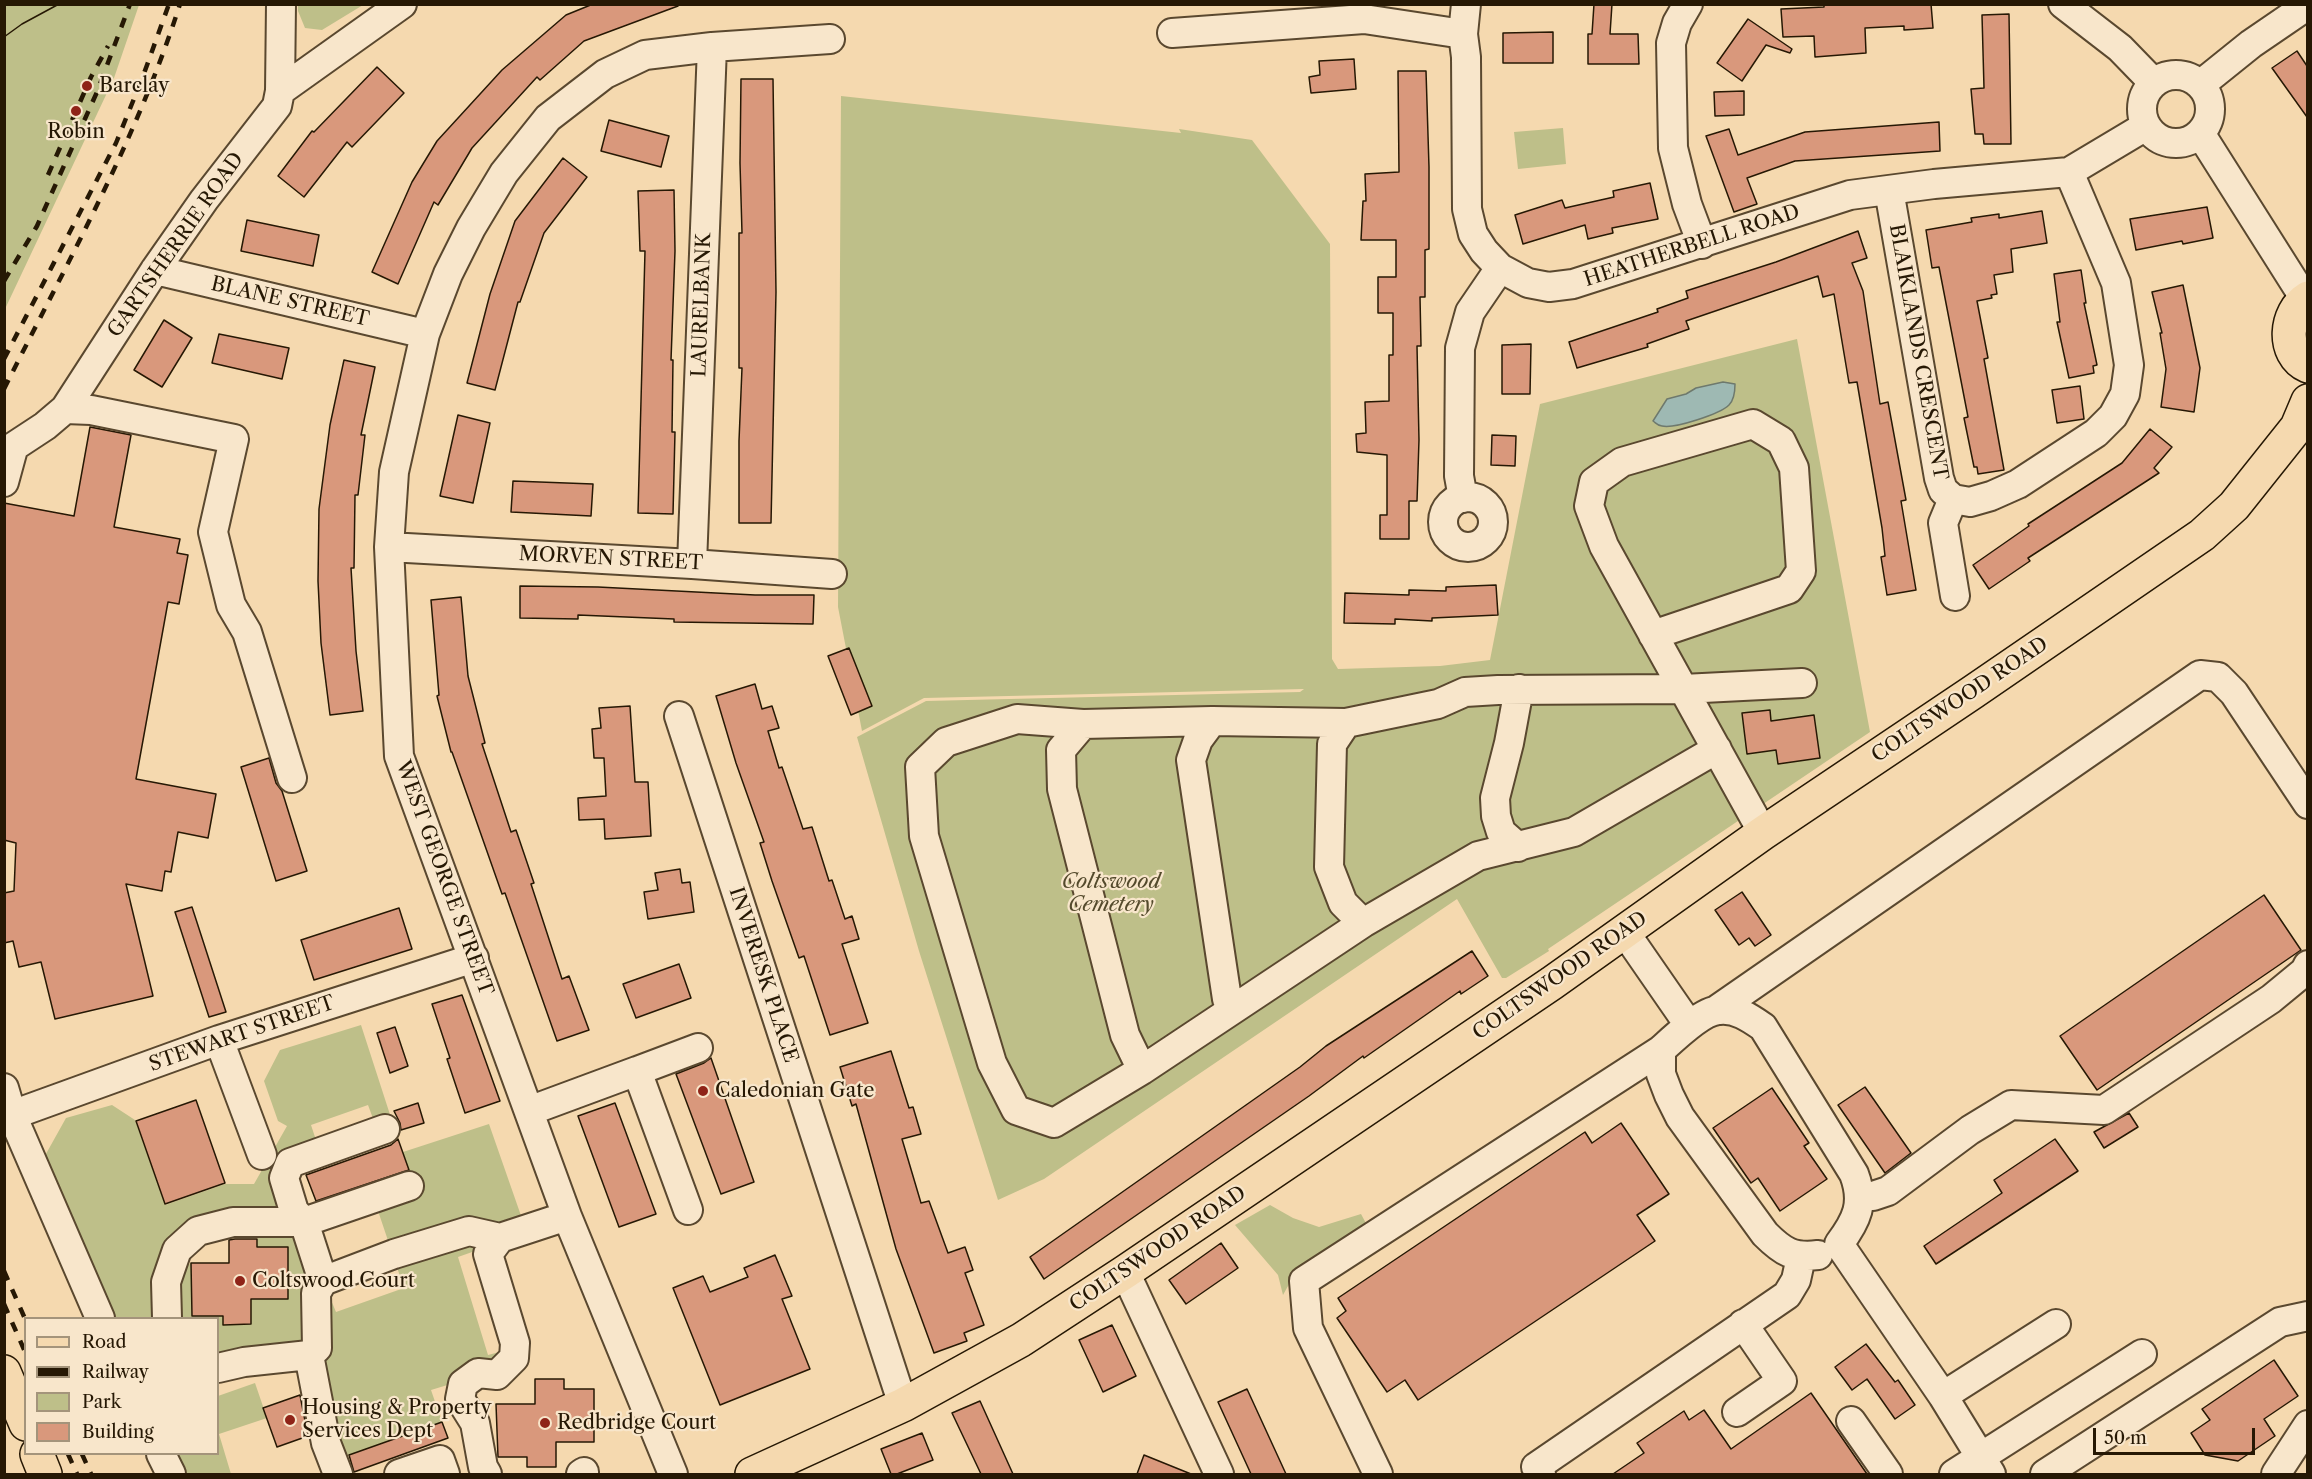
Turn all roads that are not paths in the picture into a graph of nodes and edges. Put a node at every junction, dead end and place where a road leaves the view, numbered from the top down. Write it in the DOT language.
graph roads {
  1 [pos="281,4"];
  2 [pos="402,4"];
  3 [pos="1466,4"];
  4 [pos="1688,4"];
  5 [pos="2063,4"];
  6 [pos="2307,5"];
  7 [pos="1173,33"];
  8 [pos="1463,34"];
  9 [pos="830,39"];
  10 [pos="712,47"];
  11 [pos="2153,82"];
  12 [pos="2200,85"];
  13 [pos="280,91"];
  14 [pos="2146,126"];
  15 [pos="2199,133"];
  16 [pos="2069,172"];
  17 [pos="1889,190"];
  18 [pos="1702,244"];
  19 [pos="1500,268"];
  20 [pos="155,270"];
  21 [pos="2306,299"];
  22 [pos="424,334"];
  23 [pos="2307,366"];
  24 [pos="2307,401"];
  25 [pos="65,409"];
  26 [pos="9,451"];
  27 [pos="4,482"];
  28 [pos="1463,498"];
  29 [pos="1953,499"];
  30 [pos="389,547"];
  31 [pos="692,564"];
  32 [pos="832,574"];
  33 [pos="1955,596"];
  34 [pos="1653,635"];
  35 [pos="1802,683"];
  36 [pos="1519,689"];
  37 [pos="1683,689"];
  38 [pos="679,716"];
  39 [pos="1212,721"];
  40 [pos="1346,723"];
  41 [pos="1083,724"];
  42 [pos="1717,748"];
  43 [pos="292,778"];
  44 [pos="2307,804"];
  45 [pos="1763,833"];
  46 [pos="1518,847"];
  47 [pos="1363,923"];
  48 [pos="1624,931"];
  49 [pos="474,958"];
  50 [pos="2307,965"];
  51 [pos="1233,1009"];
  52 [pos="1718,1009"];
  53 [pos="1689,1024"];
  54 [pos="219,1040"];
  55 [pos="698,1048"];
  56 [pos="1661,1050"];
  57 [pos="1142,1070"];
  58 [pos="637,1071"];
  59 [pos="4,1088"];
  60 [pos="528,1111"];
  61 [pos="12,1115"];
  62 [pos="385,1129"];
  63 [pos="262,1155"];
  64 [pos="409,1186"];
  65 [pos="1860,1195"];
  66 [pos="688,1210"];
  67 [pos="567,1216"];
  68 [pos="304,1222"];
  69 [pos="500,1238"];
  70 [pos="1839,1244"];
  71 [pos="1801,1257"];
  72 [pos="1125,1272"];
  73 [pos="323,1281"];
  74 [pos="2307,1316"];
  75 [pos="100,1317"];
  76 [pos="167,1317"];
  77 [pos="1743,1324"];
  78 [pos="2056,1324"];
  79 [pos="2142,1354"];
  80 [pos="309,1355"];
  81 [pos="219,1368"];
  82 [pos="4,1371"];
  83 [pos="1943,1396"];
  84 [pos="903,1405"];
  85 [pos="1737,1412"];
  86 [pos="24,1419"];
  87 [pos="1851,1421"];
  88 [pos="2307,1425"];
  89 [pos="162,1455"];
  90 [pos="1985,1466"];
  91 [pos="171,1474"];
  92 [pos="338,1474"];
  93 [pos="399,1474"];
  94 [pos="445,1474"];
  95 [pos="487,1474"];
  96 [pos="673,1474"];
  97 [pos="752,1474"];
  98 [pos="1219,1474"];
  99 [pos="1378,1474"];
  100 [pos="1541,1474"];
  101 [pos="1888,1474"];
  102 [pos="1954,1474"];
  103 [pos="2045,1474"];
  104 [pos="2276,1474"];
  1 -- 13 [label="street, GARTSHERRIE ROAD"];
  2 -- 13 [label="street"];
  3 -- 8 [label="street, HEATHERBELL ROAD"];
  4 -- 18 [label="street"];
  5 -- 11 [label="street"];
  6 -- 12 [label="street"];
  7 -- 8 [label="street"];
  8 -- 19 [label="street, HEATHERBELL ROAD"];
  9 -- 10 [label="street, WEST GEORGE STREET"];
  10 -- 22 [label="street, WEST GEORGE STREET"];
  10 -- 31 [label="street, LAURELBANK"];
  11 -- 12 [label="street"];
  11 -- 14 [label="street"];
  12 -- 15 [label="street"];
  13 -- 20 [label="street, GARTSHERRIE ROAD"];
  14 -- 15 [label="street"];
  14 -- 16 [label="street, HEATHERBELL ROAD"];
  15 -- 21 [label="street"];
  16 -- 17 [label="street, HEATHERBELL ROAD"];
  16 -- 29 [label="street, BLAIKLANDS CRESCENT"];
  17 -- 18 [label="street, HEATHERBELL ROAD"];
  17 -- 29 [label="street, BLAIKLANDS CRESCENT"];
  18 -- 19 [label="street, HEATHERBELL ROAD"];
  19 -- 28 [label="street"];
  20 -- 22 [label="street, BLANE STREET"];
  20 -- 25 [label="street, GARTSHERRIE ROAD"];
  21 -- 23 [label="main road"];
  22 -- 30 [label="street, WEST GEORGE STREET"];
  24 -- 45 [label="main road, COLTSWOOD ROAD"];
  25 -- 26 [label="street, GARTSHERRIE ROAD"];
  25 -- 43 [label="street"];
  26 -- 27 [label="street"];
  29 -- 33 [label="street"];
  30 -- 31 [label="street, MORVEN STREET"];
  30 -- 49 [label="street, WEST GEORGE STREET"];
  31 -- 32 [label="street, MORVEN STREET"];
  34 -- 34 [label="street"];
  34 -- 37 [label="street"];
  35 -- 37 [label="street"];
  36 -- 37 [label="street"];
  36 -- 40 [label="street"];
  36 -- 46 [label="street"];
  37 -- 42 [label="street"];
  38 -- 84 [label="street, INVERESK PLACE"];
  39 -- 40 [label="street"];
  39 -- 41 [label="street"];
  39 -- 51 [label="street"];
  40 -- 47 [label="street"];
  41 -- 57 [label="street"];
  41 -- 57 [label="street"];
  42 -- 45 [label="street"];
  42 -- 46 [label="street"];
  44 -- 52 [label="street"];
  45 -- 48 [label="main road, COLTSWOOD ROAD"];
  46 -- 47 [label="street"];
  47 -- 51 [label="street"];
  48 -- 53 [label="street"];
  48 -- 72 [label="main road, COLTSWOOD ROAD"];
  49 -- 54 [label="street, STEWART STREET"];
  49 -- 60 [label="street, WEST GEORGE STREET"];
  50 -- 65 [label="street"];
  51 -- 57 [label="street"];
  52 -- 53 [label="street"];
  52 -- 65 [label="street"];
  53 -- 56 [label="street"];
  54 -- 61 [label="street, STEWART STREET"];
  54 -- 63 [label="street"];
  55 -- 58 [label="street"];
  56 -- 71 [label="street"];
  56 -- 99 [label="street"];
  58 -- 60 [label="street"];
  58 -- 66 [label="street"];
  59 -- 61 [label="street"];
  60 -- 67 [label="street, WEST GEORGE STREET"];
  61 -- 75 [label="street"];
  62 -- 68 [label="street"];
  64 -- 68 [label="street"];
  65 -- 70 [label="street"];
  67 -- 69 [label="street"];
  67 -- 96 [label="street, WEST GEORGE STREET"];
  68 -- 73 [label="street"];
  68 -- 76 [label="street"];
  69 -- 73 [label="street"];
  69 -- 95 [label="street"];
  70 -- 71 [label="street"];
  70 -- 83 [label="street"];
  71 -- 77 [label="street"];
  72 -- 84 [label="main road, COLTSWOOD ROAD"];
  72 -- 98 [label="street"];
  73 -- 80 [label="street"];
  74 -- 103 [label="street"];
  77 -- 85 [label="street"];
  77 -- 100 [label="street"];
  78 -- 83 [label="street"];
  79 -- 90 [label="street"];
  80 -- 81 [label="street"];
  80 -- 92 [label="street"];
  82 -- 86 [label="main road"];
  83 -- 90 [label="street"];
  84 -- 97 [label="main road, COLTSWOOD ROAD"];
  87 -- 101 [label="street"];
  88 -- 104 [label="street"];
  89 -- 91 [label="street"];
  90 -- 102 [label="street"];
  93 -- 94 [label="street"];
}
